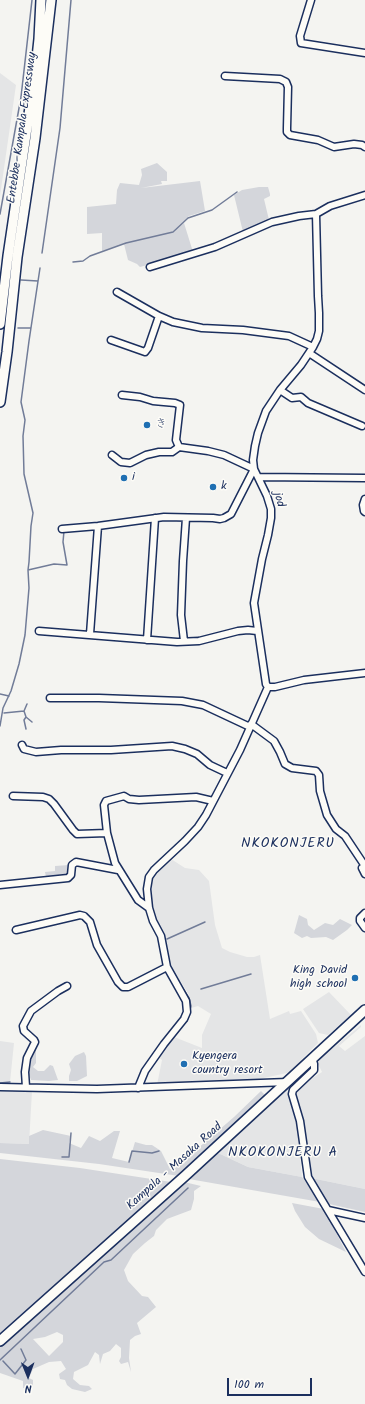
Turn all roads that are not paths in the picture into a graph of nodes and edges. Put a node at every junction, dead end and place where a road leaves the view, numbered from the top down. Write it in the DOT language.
graph roads {
  1 [pos="41,0"];
  2 [pos="51,0"];
  3 [pos="311,0"];
  4 [pos="365,53"];
  5 [pos="225,76"];
  6 [pos="365,146"];
  7 [pos="365,195"];
  8 [pos="316,214"];
  9 [pos="13,253"];
  10 [pos="150,267"];
  11 [pos="117,292"];
  12 [pos="159,316"];
  13 [pos="0,324"];
  14 [pos="111,340"];
  15 [pos="313,347"];
  16 [pos="309,353"];
  17 [pos="280,390"];
  18 [pos="365,390"];
  19 [pos="122,395"];
  20 [pos="0,402"];
  21 [pos="362,426"];
  22 [pos="179,447"];
  23 [pos="112,455"];
  24 [pos="254,469"];
  25 [pos="258,477"];
  26 [pos="365,478"];
  27 [pos="365,499"];
  28 [pos="365,512"];
  29 [pos="155,518"];
  30 [pos="186,518"];
  31 [pos="98,526"];
  32 [pos="62,529"];
  33 [pos="39,631"];
  34 [pos="257,631"];
  35 [pos="90,634"];
  36 [pos="147,640"];
  37 [pos="184,641"];
  38 [pos="365,673"];
  39 [pos="268,687"];
  40 [pos="50,698"];
  41 [pos="250,726"];
  42 [pos="22,745"];
  43 [pos="227,774"];
  44 [pos="13,796"];
  45 [pos="213,801"];
  46 [pos="107,833"];
  47 [pos="363,867"];
  48 [pos="118,870"];
  49 [pos="365,874"];
  50 [pos="0,885"];
  51 [pos="149,908"];
  52 [pos="365,914"];
  53 [pos="365,924"];
  54 [pos="365,928"];
  55 [pos="16,930"];
  56 [pos="167,967"];
  57 [pos="68,986"];
  58 [pos="365,1010"];
  59 [pos="312,1058"];
  60 [pos="288,1082"];
  61 [pos="0,1087"];
  62 [pos="26,1087"];
  63 [pos="138,1088"];
  64 [pos="328,1210"];
  65 [pos="365,1218"];
  66 [pos="365,1272"];
  67 [pos="0,1341"];
  1 -- 9 [label="highway, Entebbe–Kampala Expressway"];
  2 -- 9 [label="highway, Entebbe–Kampala Expressway"];
  3 -- 4 [label="street"];
  5 -- 6 [label="street"];
  7 -- 8 [label="street"];
  8 -- 10 [label="street"];
  8 -- 15 [label="street"];
  9 -- 13 [label="highway, Entebbe–Kampala Expressway"];
  9 -- 20 [label="highway, Entebbe–Kampala Expressway"];
  11 -- 12 [label="street"];
  12 -- 14 [label="street"];
  12 -- 15 [label="street"];
  15 -- 16 [label="street"];
  16 -- 17 [label="street"];
  16 -- 18 [label="street"];
  17 -- 21 [label="street"];
  17 -- 24 [label="street"];
  19 -- 22 [label="street"];
  22 -- 23 [label="street"];
  22 -- 24 [label="street"];
  24 -- 25 [label="street, jod"];
  24 -- 30 [label="street"];
  25 -- 26 [label="street"];
  25 -- 34 [label="street, jod"];
  27 -- 28 [label="street"];
  29 -- 30 [label="street"];
  29 -- 31 [label="street"];
  29 -- 36 [label="street"];
  30 -- 37 [label="street"];
  31 -- 32 [label="street"];
  31 -- 35 [label="street"];
  33 -- 35 [label="street"];
  34 -- 37 [label="street"];
  34 -- 39 [label="street, jod"];
  35 -- 36 [label="street"];
  36 -- 37 [label="street"];
  38 -- 39 [label="street"];
  39 -- 41 [label="street"];
  40 -- 41 [label="street"];
  41 -- 43 [label="street"];
  41 -- 47 [label="street"];
  42 -- 43 [label="street"];
  43 -- 45 [label="street"];
  44 -- 46 [label="street"];
  45 -- 46 [label="street"];
  45 -- 51 [label="street"];
  46 -- 48 [label="street"];
  47 -- 49 [label="street"];
  48 -- 50 [label="street"];
  48 -- 51 [label="street"];
  51 -- 56 [label="street"];
  52 -- 53 [label="street"];
  52 -- 54 [label="street"];
  55 -- 56 [label="street"];
  56 -- 63 [label="street"];
  57 -- 62 [label="street"];
  58 -- 59 [label="highway, Kampala - Masaka Road"];
  59 -- 60 [label="highway, Kampala - Masaka Road"];
  59 -- 64 [label="street"];
  60 -- 63 [label="street"];
  60 -- 67 [label="highway, Kampala - Masaka Road"];
  61 -- 62 [label="street"];
  62 -- 63 [label="street"];
  64 -- 65 [label="street"];
  64 -- 66 [label="street"];
}
